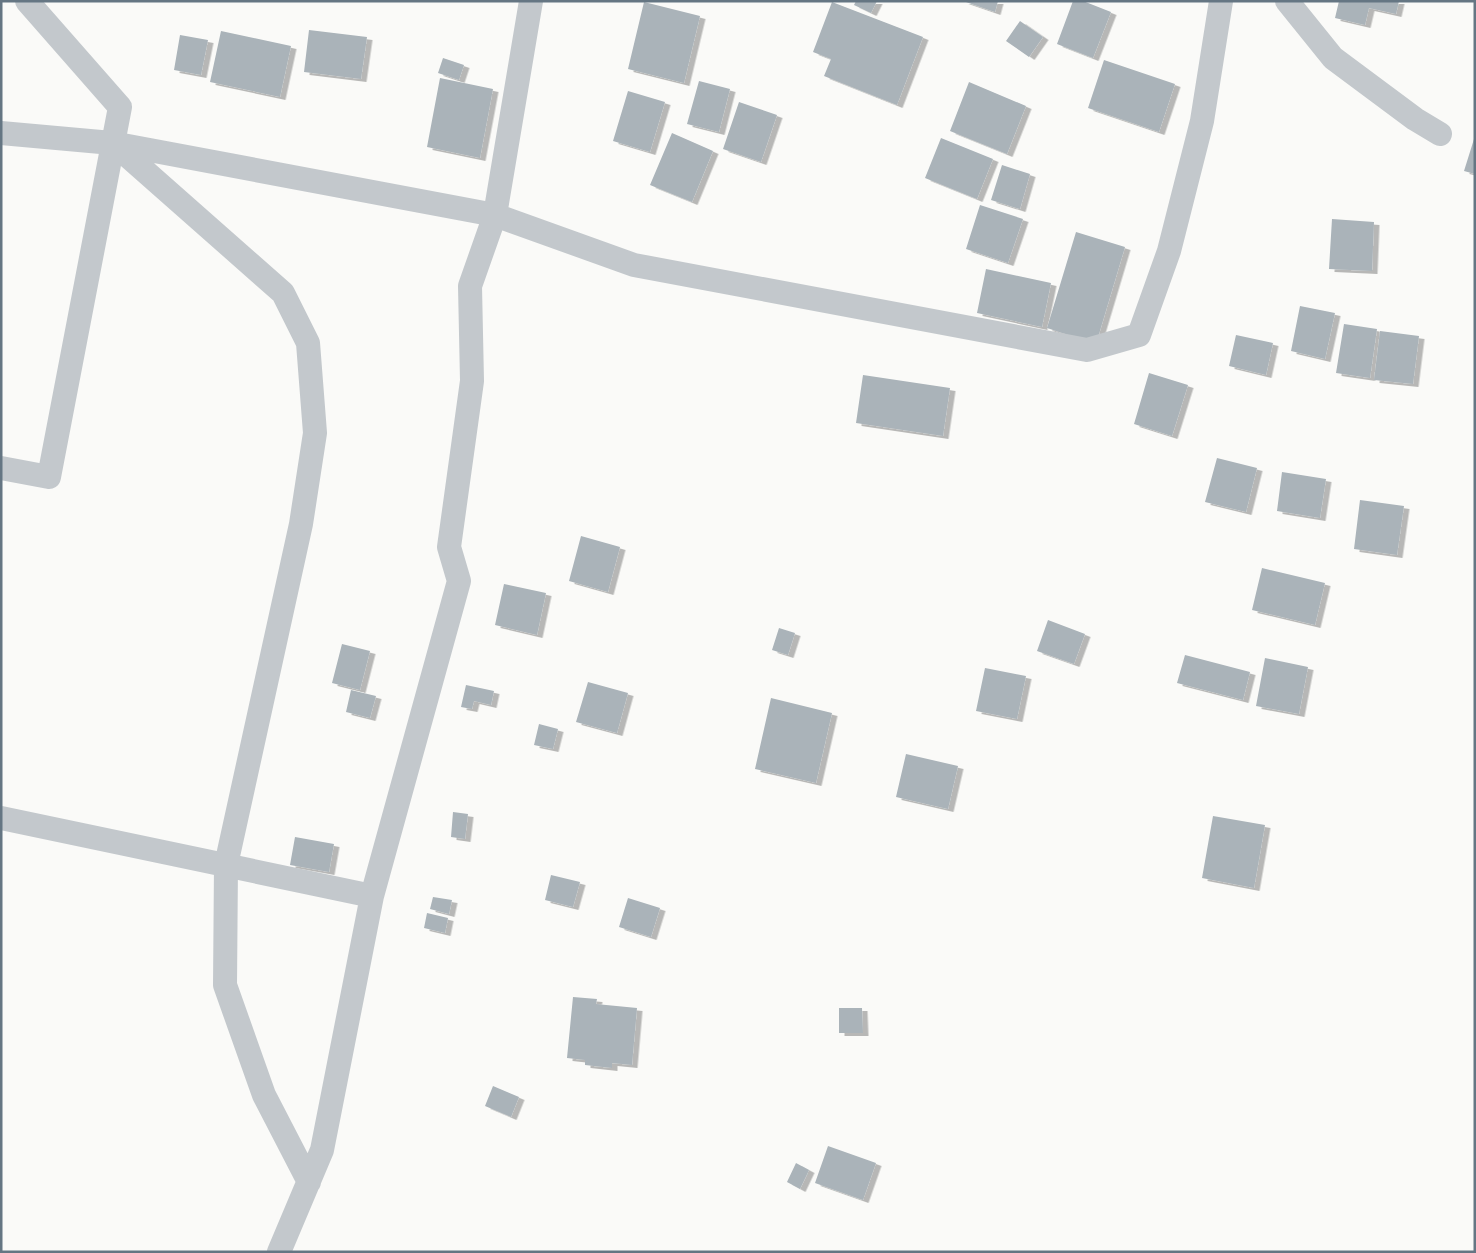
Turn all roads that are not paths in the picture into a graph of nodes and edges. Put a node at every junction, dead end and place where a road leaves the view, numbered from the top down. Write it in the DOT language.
graph roads {
  1 [pos="27,1"];
  2 [pos="531,1"];
  3 [pos="1221,1"];
  4 [pos="1287,1"];
  5 [pos="1,132"];
  6 [pos="1440,134"];
  7 [pos="112,142"];
  8 [pos="495,215"];
  9 [pos="1,468"];
  10 [pos="1,818"];
  11 [pos="226,865"];
  12 [pos="372,896"];
  13 [pos="309,1182"];
  14 [pos="279,1252"];
  1 -- 7 [label="street"];
  2 -- 8 [label="street"];
  3 -- 8 [label="street"];
  4 -- 6 [label="street"];
  5 -- 7 [label="street"];
  7 -- 8 [label="street"];
  7 -- 9 [label="street"];
  7 -- 11 [label="street"];
  8 -- 12 [label="street"];
  10 -- 11 [label="street"];
  11 -- 12 [label="street"];
  11 -- 13 [label="street"];
  12 -- 13 [label="street"];
  13 -- 14 [label="street"];
}
